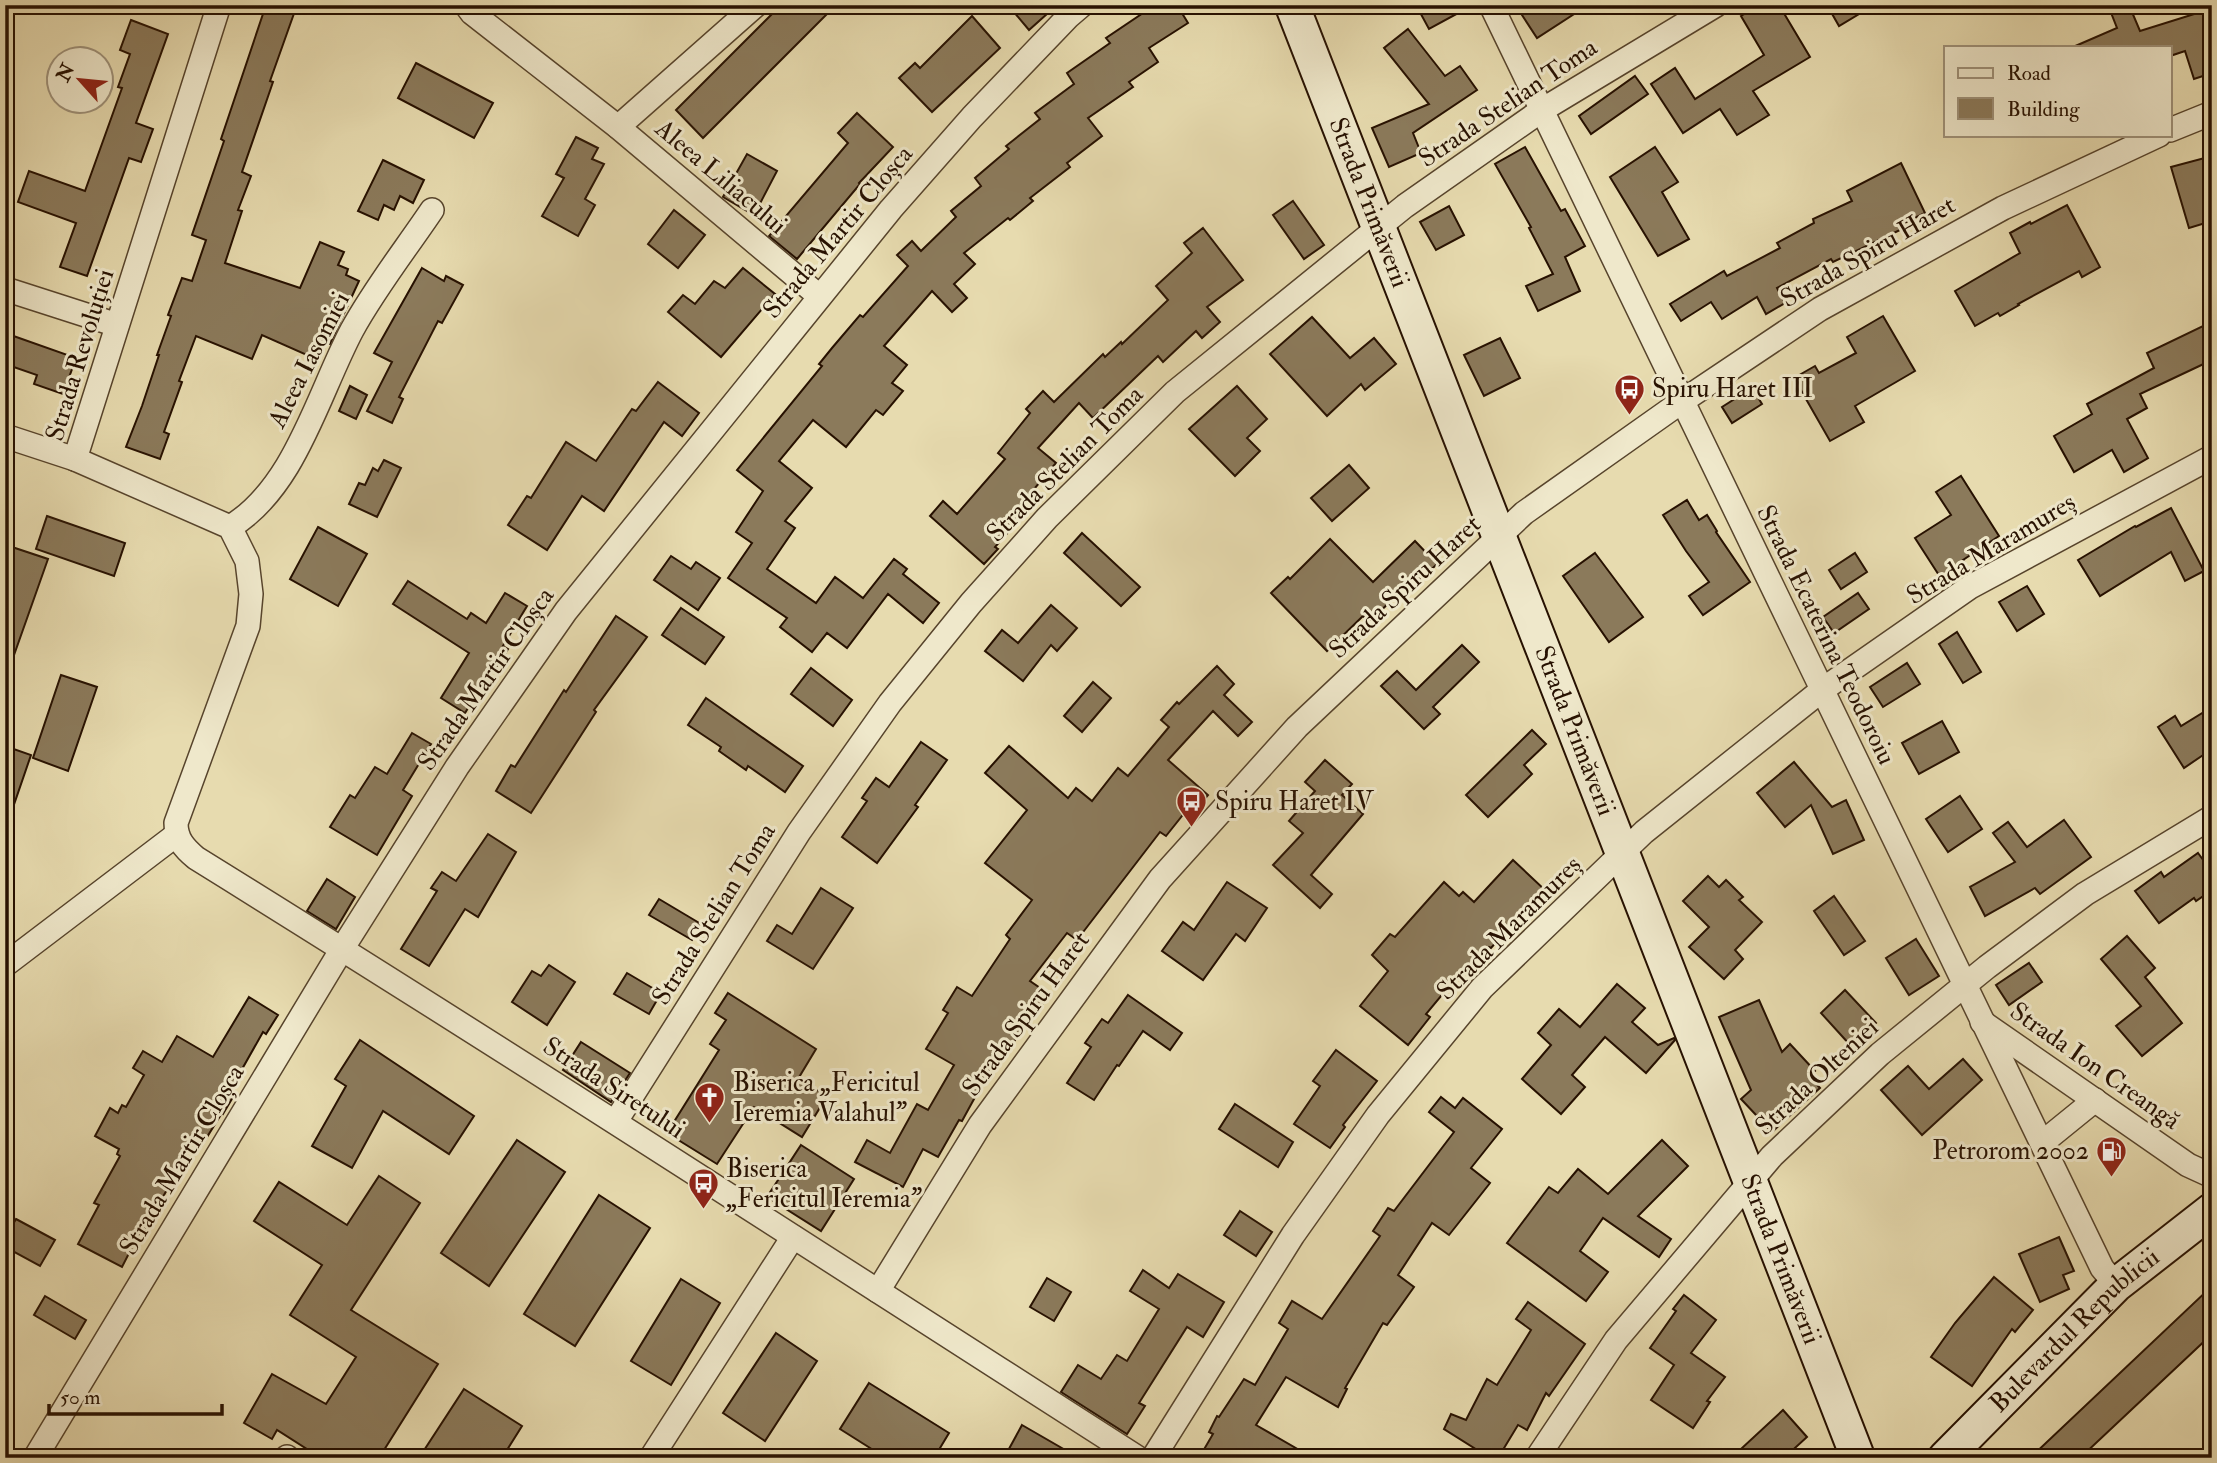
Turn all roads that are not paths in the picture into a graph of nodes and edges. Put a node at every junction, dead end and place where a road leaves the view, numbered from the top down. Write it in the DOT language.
graph roads {
  1 [pos="219,5"];
  2 [pos="466,5"];
  3 [pos="756,5"];
  4 [pos="1082,5"];
  5 [pos="1292,5"];
  6 [pos="1491,5"];
  7 [pos="1716,5"];
  8 [pos="1542,110"];
  9 [pos="2212,113"];
  10 [pos="618,127"];
  11 [pos="2172,129"];
  12 [pos="2158,136"];
  13 [pos="432,210"];
  14 [pos="1379,230"];
  15 [pos="5,289"];
  16 [pos="819,296"];
  17 [pos="117,325"];
  18 [pos="1681,402"];
  19 [pos="5,436"];
  20 [pos="2212,457"];
  21 [pos="75,459"];
  22 [pos="230,527"];
  23 [pos="1499,538"];
  24 [pos="1822,691"];
  25 [pos="2212,817"];
  26 [pos="176,835"];
  27 [pos="1622,852"];
  28 [pos="342,949"];
  29 [pos="5,965"];
  30 [pos="1964,986"];
  31 [pos="1982,1022"];
  32 [pos="2095,1100"];
  33 [pos="616,1121"];
  34 [pos="2042,1143"];
  35 [pos="2212,1176"];
  36 [pos="1749,1182"];
  37 [pos="2212,1210"];
  38 [pos="793,1237"];
  39 [pos="2116,1285"];
  40 [pos="878,1291"];
  41 [pos="35,1458"];
  42 [pos="651,1458"];
  43 [pos="1138,1458"];
  44 [pos="1153,1458"];
  45 [pos="1537,1458"];
  46 [pos="1858,1458"];
  47 [pos="1945,1458"];
  1 -- 17 [label="street, Strada Revoluției"];
  2 -- 10 [label="street, Aleea Liliacului"];
  3 -- 10 [label="street, Aleea Liliacului"];
  4 -- 16 [label="street, Strada Martir Cloșca"];
  5 -- 14 [label="main road, Strada Primăverii"];
  6 -- 8 [label="street, Strada Ecaterina Teodoroiu"];
  7 -- 8 [label="street, Strada Stelian Toma"];
  8 -- 14 [label="street, Strada Stelian Toma"];
  8 -- 18 [label="street, Strada Ecaterina Teodoroiu"];
  9 -- 11 [label="street"];
  10 -- 16 [label="street, Aleea Liliacului"];
  12 -- 18 [label="street, Strada Spiru Haret"];
  13 -- 22 [label="street, Aleea Iasomiei"];
  14 -- 23 [label="main road, Strada Primăverii"];
  14 -- 33 [label="street, Strada Stelian Toma"];
  15 -- 17 [label="street"];
  16 -- 28 [label="street, Strada Martir Cloșca"];
  17 -- 21 [label="street, Strada Revoluției"];
  18 -- 23 [label="street, Strada Spiru Haret"];
  18 -- 24 [label="street, Strada Ecaterina Teodoroiu"];
  19 -- 21 [label="street"];
  20 -- 24 [label="street, Strada Maramureș"];
  21 -- 22 [label="street, Strada Revoluției"];
  22 -- 26 [label="street"];
  23 -- 27 [label="main road, Strada Primăverii"];
  23 -- 40 [label="street, Strada Spiru Haret"];
  24 -- 27 [label="street, Strada Maramureș"];
  24 -- 30 [label="street, Strada Ecaterina Teodoroiu"];
  25 -- 30 [label="street, Strada Olteniei"];
  26 -- 28 [label="street"];
  26 -- 29 [label="street"];
  27 -- 36 [label="main road, Strada Primăverii"];
  27 -- 44 [label="street, Strada Maramureș"];
  28 -- 33 [label="street, Strada Siretului"];
  28 -- 41 [label="street, Strada Martir Cloșca"];
  30 -- 31 [label="street, Strada Ecaterina Teodoroiu"];
  30 -- 36 [label="street, Strada Olteniei"];
  31 -- 32 [label="street, Strada Ion Creangă"];
  31 -- 34 [label="street, Strada Ecaterina Teodoroiu"];
  32 -- 34 [label="street"];
  32 -- 35 [label="street, Strada Ion Creangă"];
  33 -- 38 [label="street, Strada Siretului"];
  34 -- 39 [label="street, Strada Ecaterina Teodoroiu"];
  36 -- 45 [label="street, Strada Olteniei"];
  36 -- 46 [label="main road, Strada Primăverii"];
  37 -- 39 [label="main road, Bulevardul Republicii"];
  38 -- 40 [label="street, Strada Siretului"];
  38 -- 42 [label="street"];
  39 -- 47 [label="main road, Bulevardul Republicii"];
  40 -- 43 [label="street, Strada Siretului"];
}
